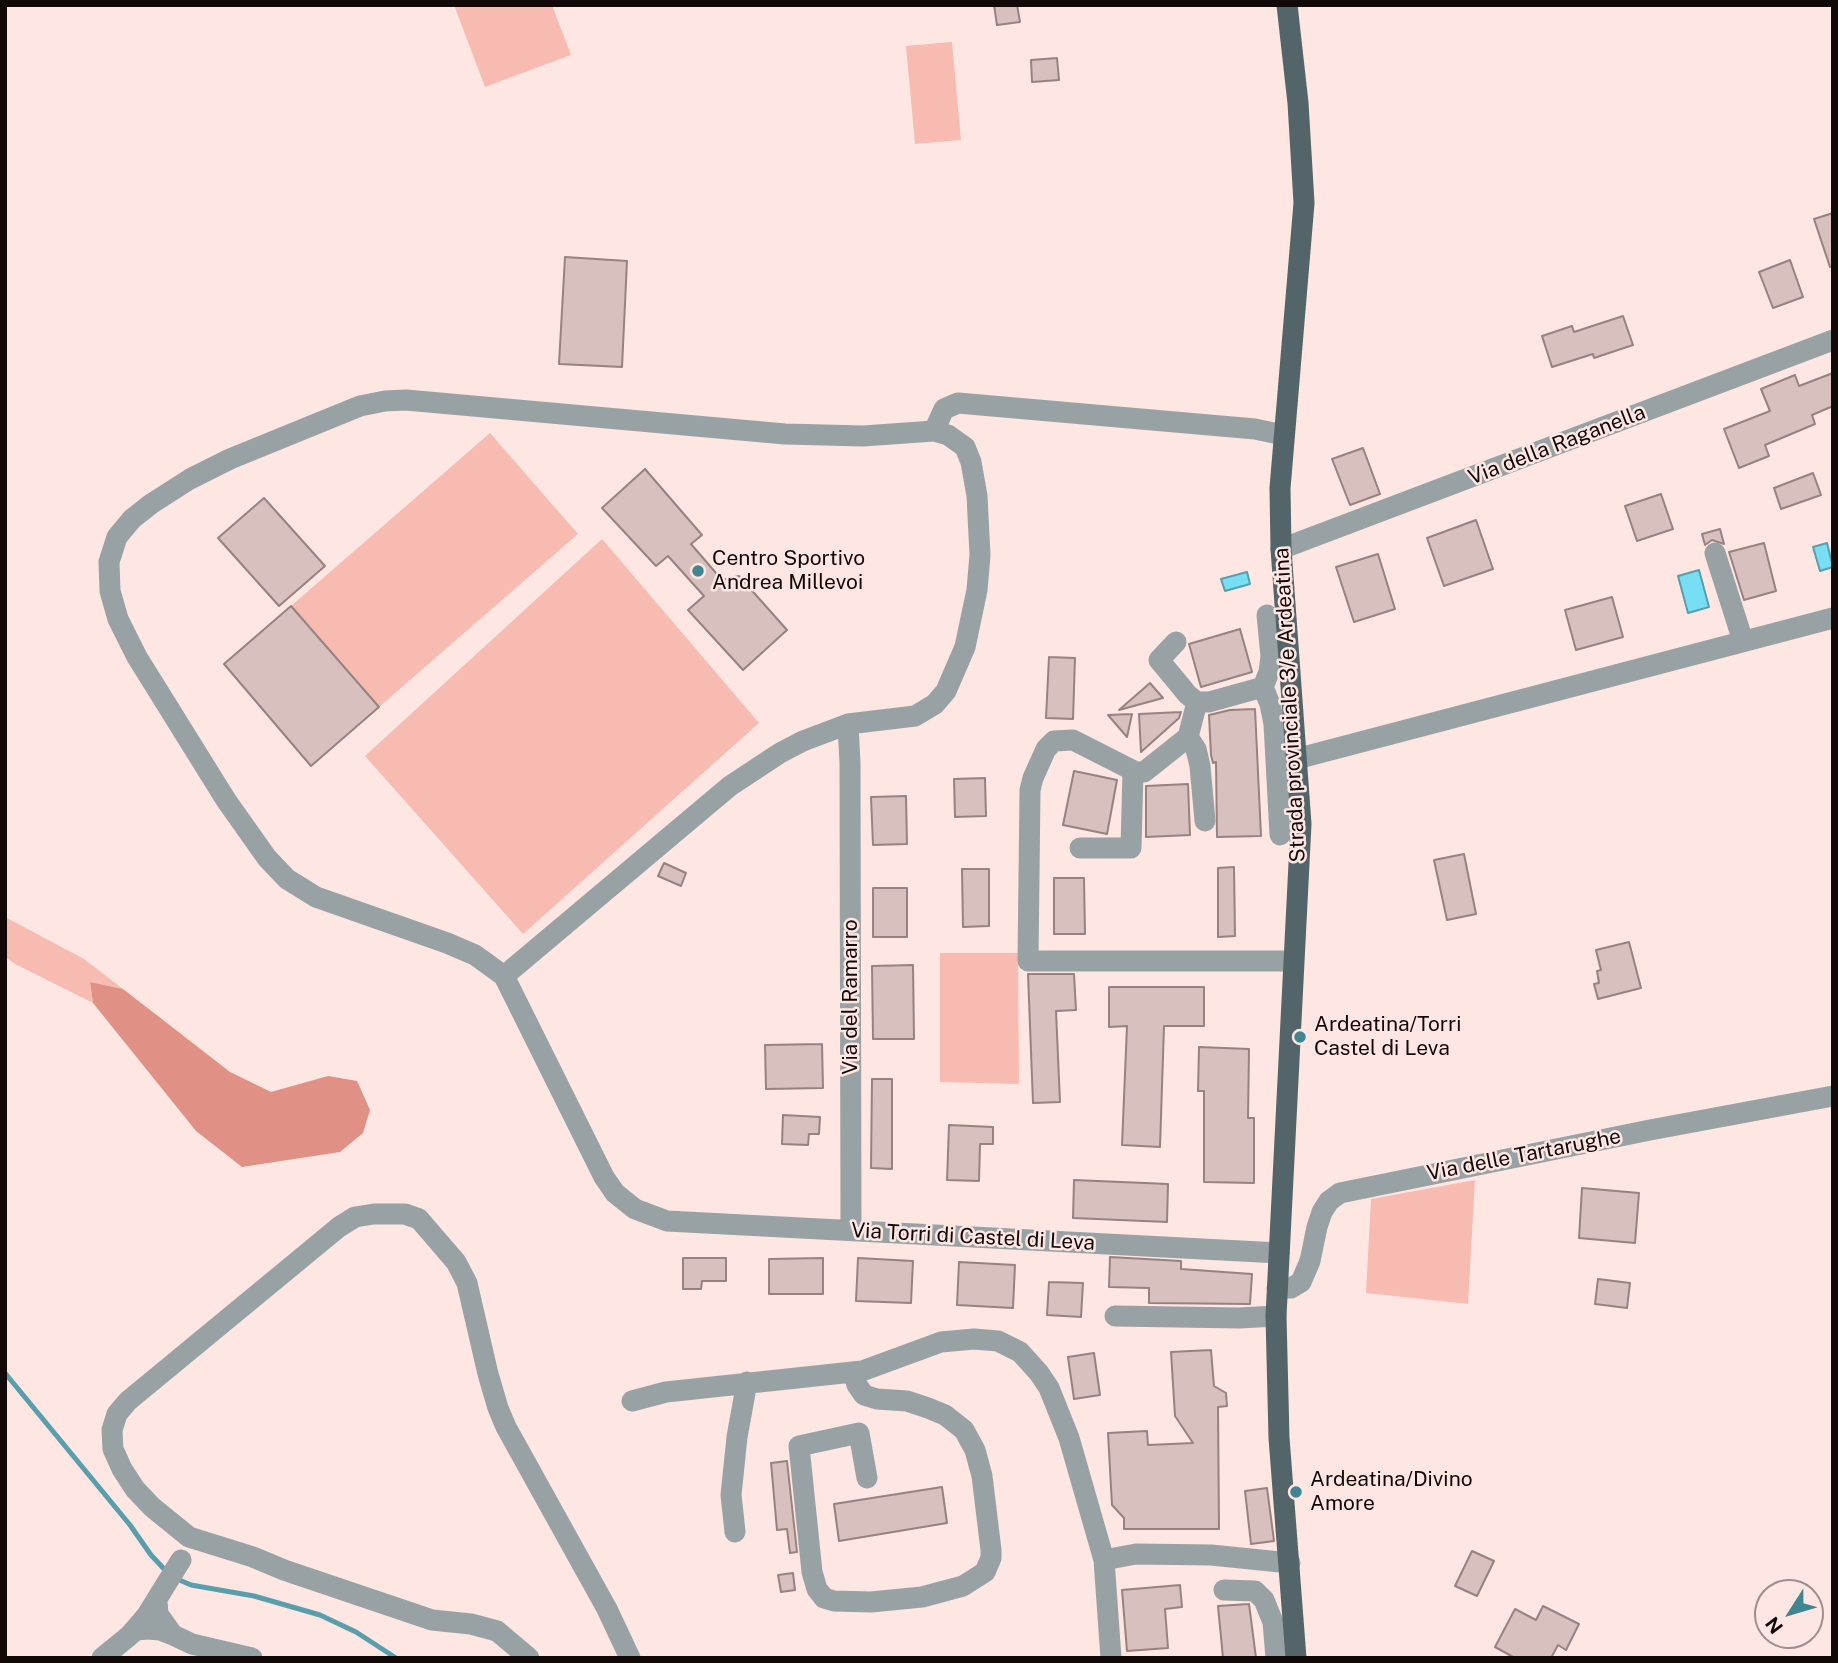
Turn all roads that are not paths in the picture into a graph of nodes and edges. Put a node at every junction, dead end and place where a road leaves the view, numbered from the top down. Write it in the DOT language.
graph roads {
  1 [pos="1287,5"];
  2 [pos="1833,340"];
  3 [pos="934,431"];
  4 [pos="1283,435"];
  5 [pos="1281,550"];
  6 [pos="1715,553"];
  7 [pos="1267,615"];
  8 [pos="1833,618"];
  9 [pos="1743,641"];
  10 [pos="1177,642"];
  11 [pos="1263,687"];
  12 [pos="1197,702"];
  13 [pos="848,724"];
  14 [pos="1188,737"];
  15 [pos="1296,759"];
  16 [pos="1133,771"];
  17 [pos="1205,821"];
  18 [pos="1280,835"];
  19 [pos="1080,848"];
  20 [pos="1293,961"];
  21 [pos="504,976"];
  22 [pos="1833,1096"];
  23 [pos="852,1230"];
  24 [pos="1279,1253"];
  25 [pos="1277,1288"];
  26 [pos="1115,1316"];
  27 [pos="1276,1316"];
  28 [pos="853,1372"];
  29 [pos="747,1382"];
  30 [pos="632,1401"];
  31 [pos="867,1478"];
  32 [pos="166,1519"];
  33 [pos="735,1532"];
  34 [pos="208,1545"];
  35 [pos="181,1560"];
  36 [pos="1104,1560"];
  37 [pos="1290,1563"];
  38 [pos="1224,1590"];
  39 [pos="157,1602"];
  40 [pos="173,1635"];
  41 [pos="129,1636"];
  42 [pos="102,1658"];
  43 [pos="252,1658"];
  44 [pos="529,1658"];
  45 [pos="630,1658"];
  46 [pos="1111,1658"];
  47 [pos="1276,1658"];
  48 [pos="1296,1658"];
  1 -- 4 [label="main road, Strada provinciale 3/e Ardeatina"];
  2 -- 5 [label="street, Via della Raganella"];
  3 -- 4 [label="street"];
  3 -- 13 [label="street"];
  3 -- 21 [label="street"];
  4 -- 5 [label="main road, Strada provinciale 3/e Ardeatina"];
  5 -- 15 [label="main road, Strada provinciale 3/e Ardeatina"];
  6 -- 9 [label="street"];
  7 -- 11 [label="street"];
  8 -- 9 [label="street"];
  9 -- 15 [label="street"];
  10 -- 12 [label="street"];
  11 -- 12 [label="street"];
  11 -- 18 [label="street"];
  12 -- 14 [label="street"];
  13 -- 21 [label="street"];
  13 -- 23 [label="street, Via del Ramarro"];
  14 -- 16 [label="street"];
  14 -- 17 [label="street"];
  15 -- 20 [label="main road, Strada provinciale 3/e Ardeatina"];
  16 -- 19 [label="street"];
  16 -- 20 [label="street"];
  20 -- 24 [label="main road, Strada provinciale 3/e Ardeatina"];
  21 -- 23 [label="street, Via Torri di Castel di Leva"];
  22 -- 25 [label="street, Via delle Tartarughe"];
  23 -- 24 [label="street, Via Torri di Castel di Leva"];
  24 -- 25 [label="main road, Strada provinciale 3/e Ardeatina"];
  25 -- 27 [label="main road, Strada provinciale 3/e Ardeatina"];
  26 -- 27 [label="street"];
  27 -- 37 [label="main road, Strada provinciale 3/e Ardeatina"];
  28 -- 29 [label="street"];
  28 -- 31 [label="street"];
  28 -- 36 [label="street"];
  29 -- 30 [label="street"];
  29 -- 33 [label="street"];
  32 -- 34 [label="street"];
  32 -- 35 [label="street"];
  32 -- 45 [label="street"];
  34 -- 35 [label="street"];
  34 -- 44 [label="street"];
  35 -- 39 [label="street"];
  36 -- 37 [label="street"];
  36 -- 46 [label="street"];
  37 -- 48 [label="main road, Strada provinciale 3/e Ardeatina"];
  38 -- 47 [label="street"];
  39 -- 40 [label="street"];
  39 -- 41 [label="street"];
  40 -- 41 [label="street"];
  40 -- 43 [label="street"];
  41 -- 42 [label="street"];
}
